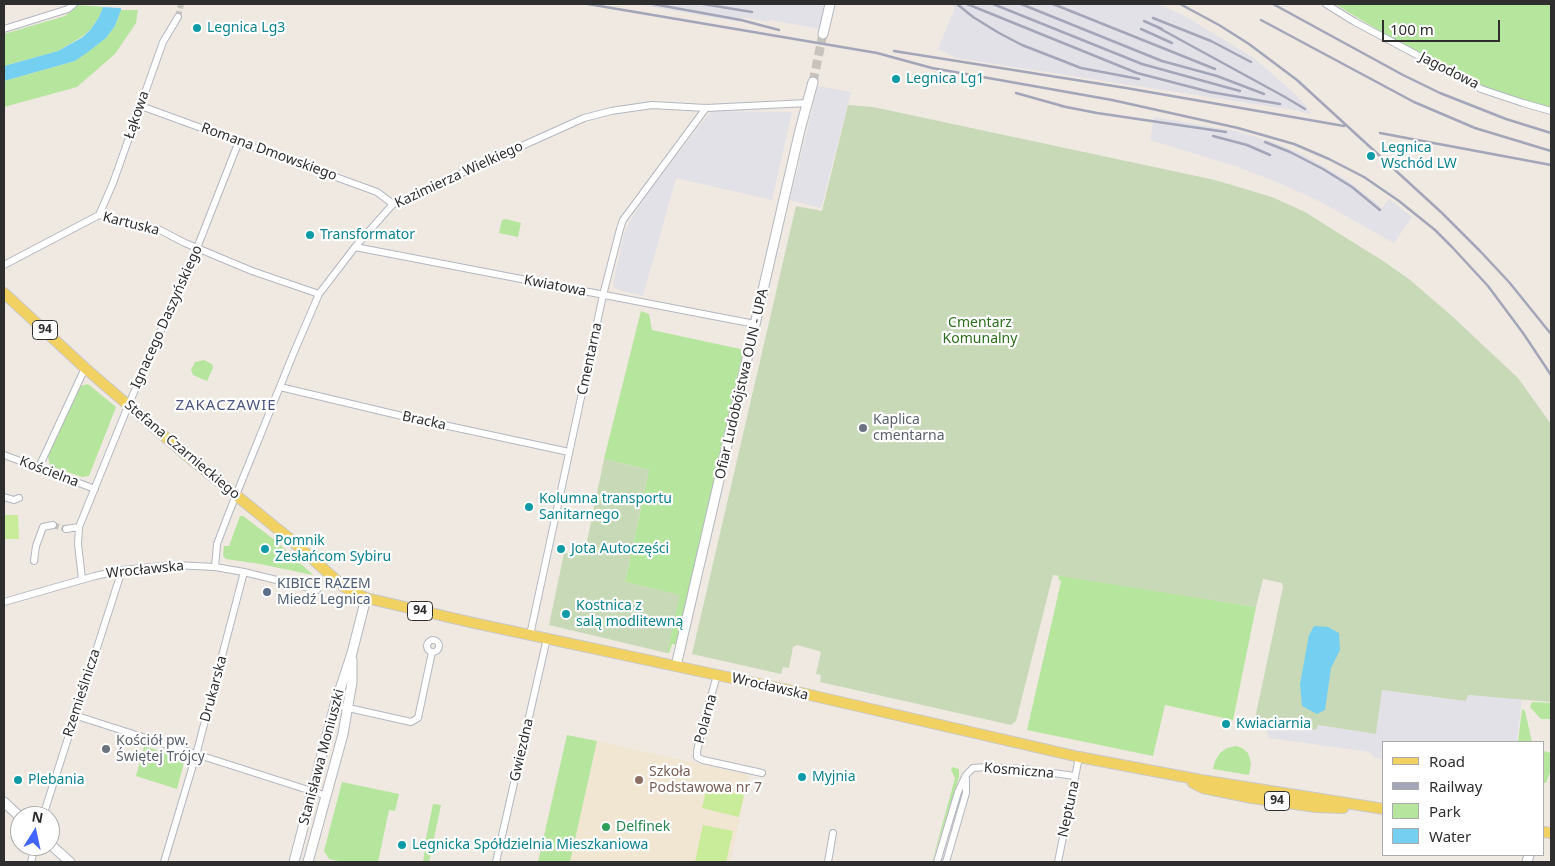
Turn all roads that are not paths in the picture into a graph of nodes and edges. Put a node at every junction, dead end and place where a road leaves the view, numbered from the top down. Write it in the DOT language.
graph roads {
  1 [pos="74,4"];
  2 [pos="830,4"];
  3 [pos="1326,4"];
  4 [pos="178,17"];
  5 [pos="4,29"];
  6 [pos="823,34"];
  7 [pos="813,82"];
  8 [pos="808,103"];
  9 [pos="141,106"];
  10 [pos="706,108"];
  11 [pos="1551,111"];
  12 [pos="239,141"];
  13 [pos="393,204"];
  14 [pos="99,215"];
  15 [pos="355,247"];
  16 [pos="197,248"];
  17 [pos="4,265"];
  18 [pos="4,293"];
  19 [pos="319,294"];
  20 [pos="603,295"];
  21 [pos="755,324"];
  22 [pos="86,368"];
  23 [pos="280,387"];
  24 [pos="128,406"];
  25 [pos="569,452"];
  26 [pos="4,455"];
  27 [pos="39,468"];
  28 [pos="95,489"];
  29 [pos="236,495"];
  30 [pos="4,497"];
  31 [pos="19,498"];
  32 [pos="53,525"];
  33 [pos="79,527"];
  34 [pos="66,529"];
  35 [pos="34,561"];
  36 [pos="215,567"];
  37 [pos="122,570"];
  38 [pos="244,572"];
  39 [pos="82,579"];
  40 [pos="317,590"];
  41 [pos="366,598"];
  42 [pos="4,602"];
  43 [pos="530,634"];
  44 [pos="546,638"];
  45 [pos="432,652"];
  46 [pos="352,653"];
  47 [pos="676,666"];
  48 [pos="717,675"];
  49 [pos="336,705"];
  50 [pos="348,708"];
  51 [pos="74,716"];
  52 [pos="196,756"];
  53 [pos="1080,757"];
  54 [pos="762,772"];
  55 [pos="966,775"];
  56 [pos="1075,776"];
  57 [pos="313,792"];
  58 [pos="327,796"];
  59 [pos="46,806"];
  60 [pos="1382,810"];
  61 [pos="833,833"];
  62 [pos="60,853"];
  63 [pos="70,862"];
  64 [pos="164,862"];
  65 [pos="294,862"];
  66 [pos="308,862"];
  67 [pos="496,862"];
  68 [pos="828,862"];
  69 [pos="937,862"];
  70 [pos="946,862"];
  71 [pos="1058,862"];
  1 -- 5 [label="street"];
  2 -- 6 [label="street"];
  3 -- 11 [label="street, Jagodowa"];
  4 -- 9 [label="street, Łąkowa"];
  7 -- 8 [label="street, Ofiar Ludobójstwa OUN - UPA"];
  8 -- 10 [label="street, Kazimierza Wielkiego"];
  8 -- 21 [label="street, Ofiar Ludobójstwa OUN - UPA"];
  9 -- 12 [label="street, Romana Dmowskiego"];
  9 -- 14 [label="street, Łąkowa"];
  10 -- 13 [label="street, Kazimierza Wielkiego"];
  10 -- 20 [label="street, Cmentarna"];
  12 -- 13 [label="street, Romana Dmowskiego"];
  12 -- 16 [label="street, Ignacego Daszyńskiego"];
  13 -- 15 [label="street, Kazimierza Wielkiego"];
  14 -- 16 [label="street, Kartuska"];
  14 -- 17 [label="street, Kartuska"];
  15 -- 19 [label="street, Kazimierza Wielkiego"];
  15 -- 20 [label="street, Kwiatowa"];
  16 -- 19 [label="street, Kartuska"];
  16 -- 24 [label="street, Ignacego Daszyńskiego"];
  18 -- 22 [label="main road, Stefana Czarnieckiego / 94"];
  19 -- 23 [label="street, Kazimierza Wielkiego"];
  20 -- 21 [label="street, Kwiatowa"];
  20 -- 25 [label="street, Cmentarna"];
  21 -- 47 [label="street, Ofiar Ludobójstwa OUN - UPA"];
  22 -- 24 [label="main road, Stefana Czarnieckiego / 94"];
  22 -- 27 [label="street"];
  23 -- 25 [label="street, Bracka"];
  23 -- 29 [label="street, Kazimierza Wielkiego"];
  24 -- 28 [label="street, Ignacego Daszyńskiego"];
  24 -- 29 [label="main road, Stefana Czarnieckiego / 94"];
  25 -- 43 [label="street, Cmentarna"];
  26 -- 27 [label="street, Kościelna"];
  27 -- 28 [label="street, Kościelna"];
  28 -- 33 [label="street, Ignacego Daszyńskiego"];
  29 -- 36 [label="street, Kazimierza Wielkiego"];
  29 -- 41 [label="main road, Stefana Czarnieckiego / 94"];
  30 -- 31 [label="street"];
  32 -- 35 [label="street"];
  33 -- 34 [label="street"];
  33 -- 39 [label="street, Ignacego Daszyńskiego"];
  36 -- 37 [label="street, Wrocławska"];
  36 -- 38 [label="street, Wrocławska"];
  37 -- 39 [label="street, Wrocławska"];
  37 -- 51 [label="street, Rzemieślnicza"];
  38 -- 40 [label="street, Wrocławska"];
  38 -- 52 [label="street, Drukarska"];
  39 -- 42 [label="street, Wrocławska"];
  41 -- 43 [label="main road, Wrocławska / 94"];
  41 -- 46 [label="street, Stanisława Moniuszki"];
  43 -- 44 [label="main road, Wrocławska / 94"];
  44 -- 47 [label="main road, Wrocławska / 94"];
  44 -- 67 [label="street, Gwiezdna"];
  45 -- 50 [label="street"];
  46 -- 49 [label="street, Stanisława Moniuszki"];
  46 -- 50 [label="street, Stanisława Moniuszki"];
  47 -- 48 [label="main road, Wrocławska / 94"];
  48 -- 53 [label="main road, Wrocławska / 94"];
  48 -- 54 [label="street, Polarna"];
  49 -- 50 [label="street"];
  49 -- 57 [label="street, Stanisława Moniuszki"];
  50 -- 58 [label="street, Stanisława Moniuszki"];
  51 -- 52 [label="street"];
  51 -- 59 [label="street, Rzemieślnicza"];
  52 -- 57 [label="street"];
  52 -- 64 [label="street, Drukarska"];
  53 -- 56 [label="street, Neptuna"];
  53 -- 60 [label="main road, Wrocławska / 94"];
  55 -- 56 [label="street, Kosmiczna"];
  55 -- 69 [label="street"];
  55 -- 70 [label="street, Kosmiczna"];
  56 -- 71 [label="street, Neptuna"];
  57 -- 58 [label="street"];
  57 -- 65 [label="street, Stanisława Moniuszki"];
  58 -- 66 [label="street, Stanisława Moniuszki"];
  61 -- 68 [label="street"];
  62 -- 63 [label="street"];
}
